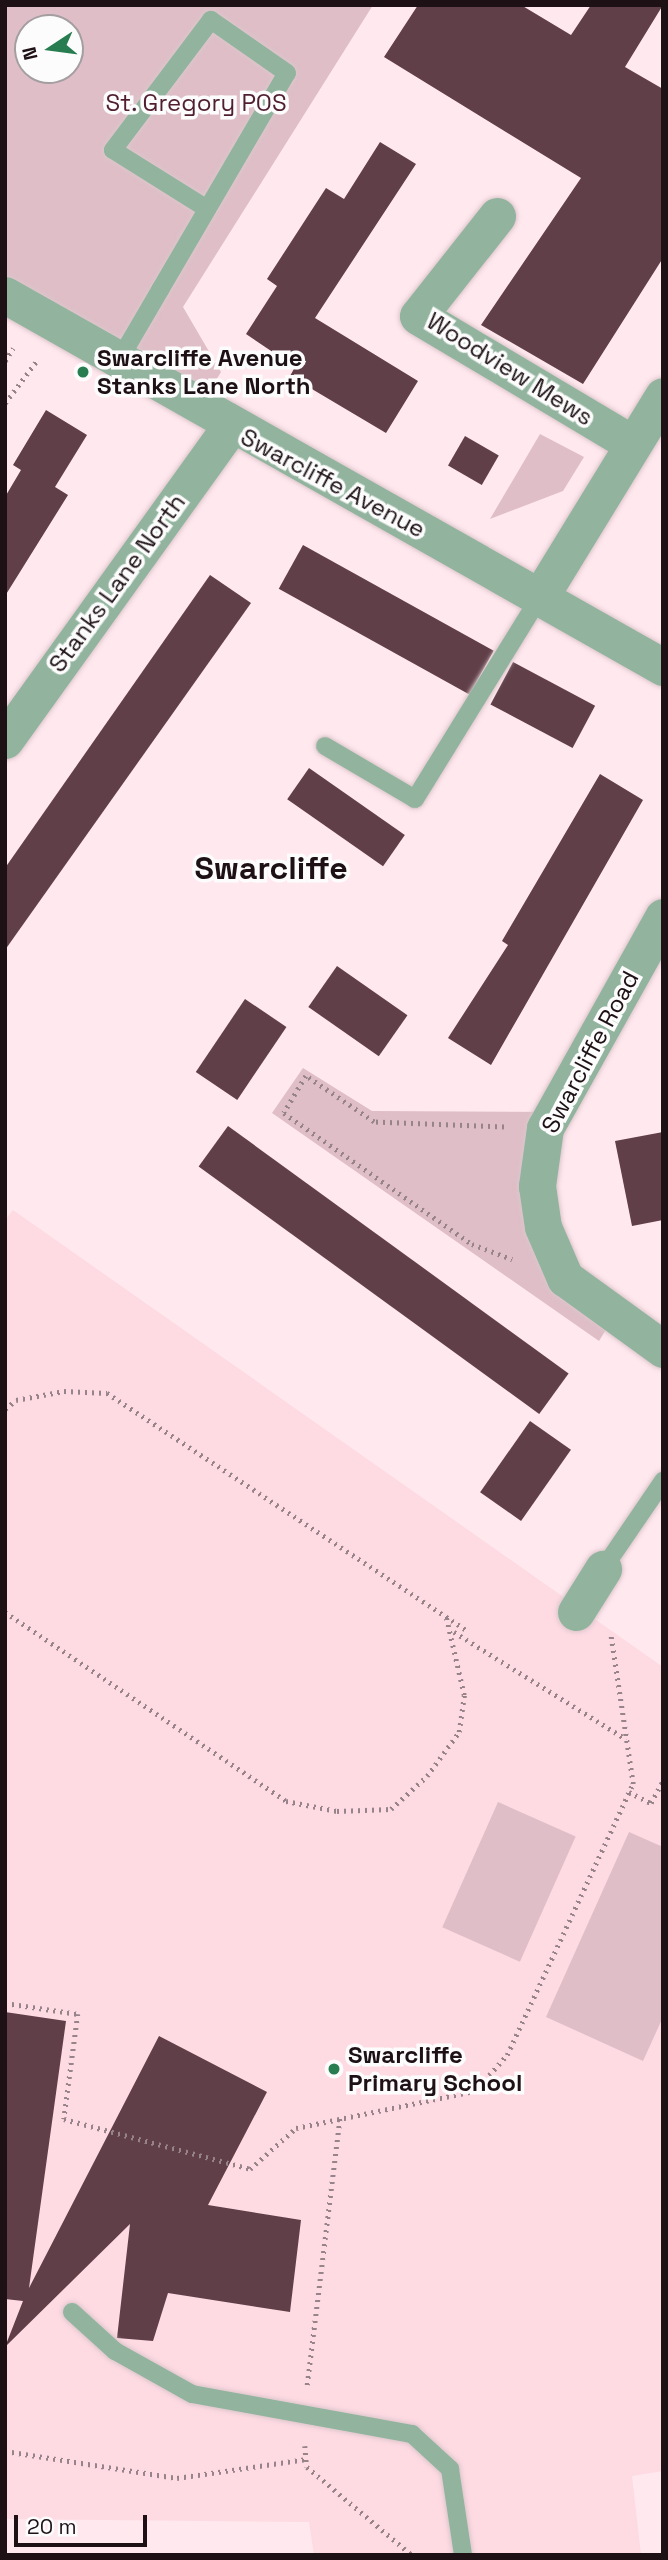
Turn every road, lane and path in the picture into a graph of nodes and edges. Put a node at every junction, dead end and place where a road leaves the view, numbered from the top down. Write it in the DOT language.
graph roads {
  1 [pos="207,209"];
  2 [pos="497,216"];
  3 [pos="5,295"];
  4 [pos="61,327"];
  5 [pos="118,362"];
  6 [pos="663,396"];
  7 [pos="5,403"];
  8 [pos="230,427"];
  9 [pos="633,444"];
  10 [pos="541,595"];
  11 [pos="663,667"];
  12 [pos="5,740"];
  13 [pos="325,746"];
  14 [pos="663,917"];
  15 [pos="545,1128"];
  16 [pos="565,1278"];
  17 [pos="663,1349"];
  18 [pos="5,1409"];
  19 [pos="663,1481"];
  20 [pos="603,1569"];
  21 [pos="5,1612"];
  22 [pos="576,1612"];
  23 [pos="446,1617"];
  24 [pos="467,1630"];
  25 [pos="453,1632"];
  26 [pos="626,1739"];
  27 [pos="663,1780"];
  28 [pos="629,1792"];
  29 [pos="5,2003"];
  30 [pos="340,2118"];
  31 [pos="72,2312"];
  32 [pos="304,2416"];
  33 [pos="5,2451"];
  34 [pos="307,2459"];
  35 [pos="412,2555"];
  36 [pos="463,2555"];
  1 -- 1 [label="lane"];
  1 -- 5 [label="lane"];
  2 -- 9 [label="street, Woodview Mews"];
  3 -- 4 [label="street, Swarcliffe Avenue"];
  4 -- 5 [label="street, Swarcliffe Avenue"];
  4 -- 7 [label="path"];
  5 -- 8 [label="street, Swarcliffe Avenue"];
  6 -- 9 [label="street"];
  8 -- 10 [label="street, Swarcliffe Avenue"];
  8 -- 12 [label="street, Stanks Lane North"];
  9 -- 10 [label="street"];
  10 -- 11 [label="street, Swarcliffe Avenue"];
  10 -- 13 [label="lane"];
  14 -- 15 [label="street, Swarcliffe Road"];
  15 -- 16 [label="street, Swarcliffe Road"];
  15 -- 16 [label="path"];
  16 -- 17 [label="street"];
  18 -- 23 [label="path"];
  19 -- 20 [label="lane"];
  20 -- 22 [label="street"];
  21 -- 25 [label="path"];
  22 -- 26 [label="path"];
  23 -- 24 [label="path"];
  23 -- 25 [label="path"];
  25 -- 26 [label="path"];
  26 -- 28 [label="path"];
  27 -- 28 [label="path"];
  28 -- 30 [label="path"];
  29 -- 30 [label="path"];
  30 -- 32 [label="path"];
  31 -- 32 [label="lane"];
  32 -- 34 [label="path"];
  32 -- 36 [label="lane"];
  33 -- 34 [label="path"];
  34 -- 35 [label="path"];
}
